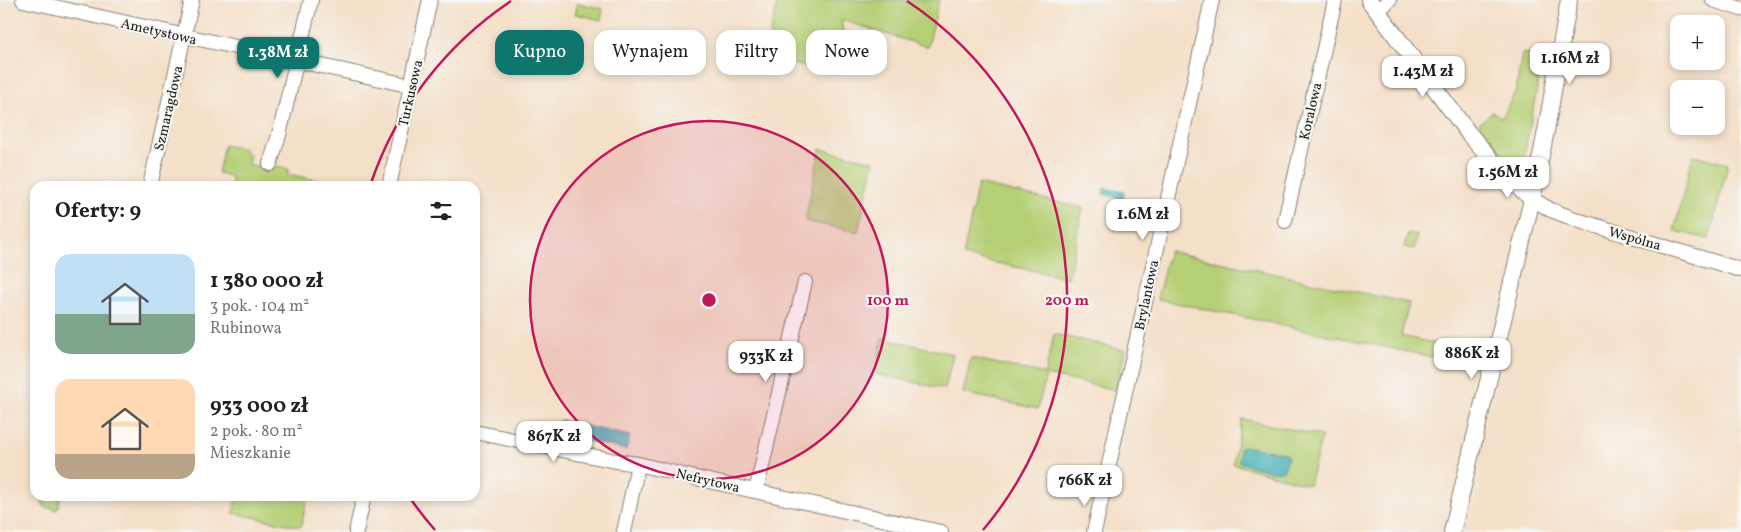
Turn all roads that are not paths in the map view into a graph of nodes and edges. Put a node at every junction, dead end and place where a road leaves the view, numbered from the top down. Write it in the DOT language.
graph roads {
  1 [pos="23,0"];
  2 [pos="192,0"];
  3 [pos="311,0"];
  4 [pos="430,0"];
  5 [pos="1212,0"];
  6 [pos="1335,0"];
  7 [pos="1569,0"];
  8 [pos="1713,0"];
  9 [pos="1379,4"];
  10 [pos="1741,9"];
  11 [pos="184,36"];
  12 [pos="297,62"];
  13 [pos="412,86"];
  14 [pos="270,164"];
  15 [pos="151,181"];
  16 [pos="390,181"];
  17 [pos="1532,199"];
  18 [pos="1285,221"];
  19 [pos="1741,270"];
  20 [pos="805,282"];
  21 [pos="480,433"];
  22 [pos="638,464"];
  23 [pos="756,491"];
  24 [pos="363,501"];
  25 [pos="924,530"];
  26 [pos="356,532"];
  27 [pos="624,532"];
  28 [pos="940,532"];
  29 [pos="1094,532"];
  30 [pos="1452,532"];
  1 -- 11 [label="street, Ametystowa"];
  2 -- 11 [label="street, Szmaragdowa"];
  3 -- 12 [label="street"];
  4 -- 13 [label="street, Turkusowa"];
  5 -- 29 [label="street, Brylantowa"];
  6 -- 18 [label="street, Koralowa"];
  7 -- 17 [label="street"];
  8 -- 10 [label="street"];
  9 -- 17 [label="street"];
  11 -- 12 [label="street, Ametystowa"];
  11 -- 15 [label="street, Szmaragdowa"];
  12 -- 13 [label="street, Ametystowa"];
  12 -- 14 [label="street"];
  13 -- 16 [label="street, Turkusowa"];
  17 -- 19 [label="street, Wspólna"];
  17 -- 30 [label="street"];
  20 -- 23 [label="street"];
  21 -- 22 [label="street, Nefrytowa"];
  22 -- 23 [label="street, Nefrytowa"];
  22 -- 27 [label="street"];
  23 -- 25 [label="street, Nefrytowa"];
  24 -- 26 [label="street"];
  25 -- 28 [label="street, Nefrytowa"];
}
